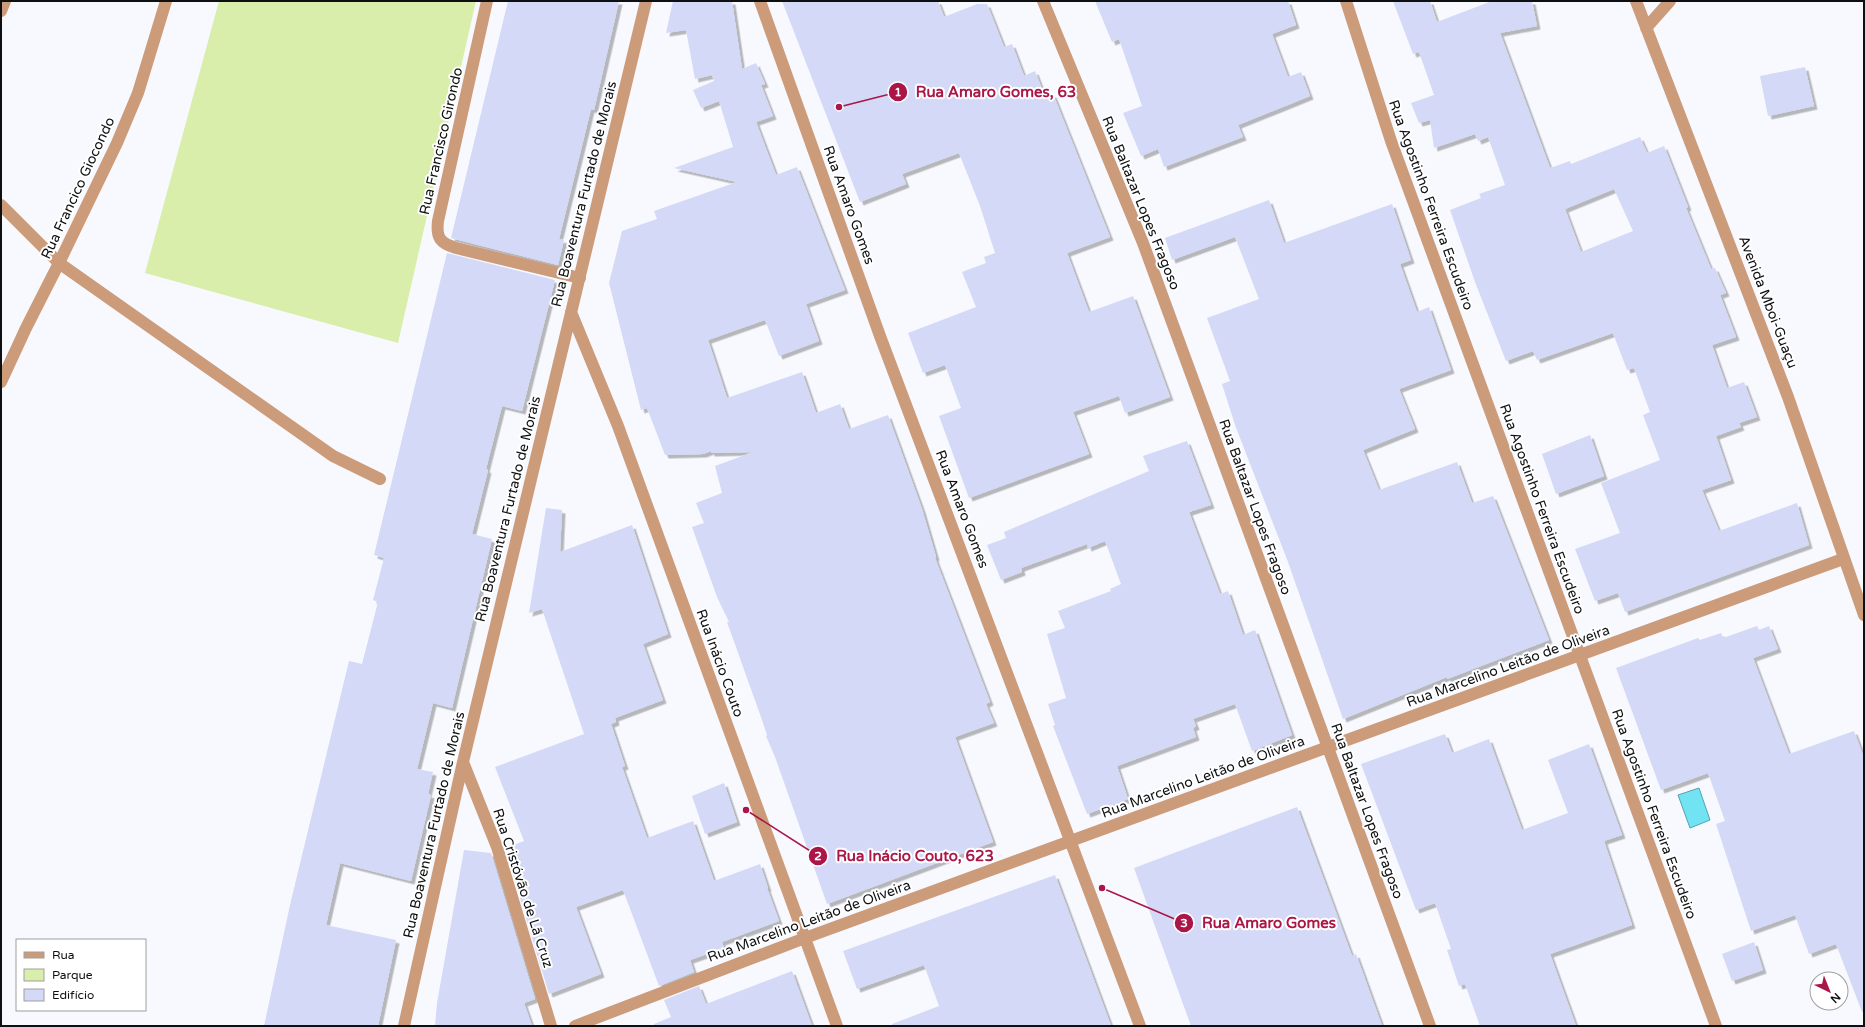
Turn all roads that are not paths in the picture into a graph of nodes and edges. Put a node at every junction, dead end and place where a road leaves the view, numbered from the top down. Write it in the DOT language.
graph roads {
  1 [pos="5,1"];
  2 [pos="166,1"];
  3 [pos="487,1"];
  4 [pos="646,1"];
  5 [pos="760,1"];
  6 [pos="1043,1"];
  7 [pos="1346,1"];
  8 [pos="1636,1"];
  9 [pos="1670,1"];
  10 [pos="1,11"];
  11 [pos="1646,28"];
  12 [pos="1,205"];
  13 [pos="59,263"];
  14 [pos="580,278"];
  15 [pos="571,312"];
  16 [pos="1,382"];
  17 [pos="380,479"];
  18 [pos="1843,559"];
  19 [pos="1864,615"];
  20 [pos="1580,656"];
  21 [pos="1328,748"];
  22 [pos="463,762"];
  23 [pos="1071,841"];
  24 [pos="804,938"];
  25 [pos="404,1026"];
  26 [pos="551,1026"];
  27 [pos="574,1026"];
  28 [pos="838,1026"];
  29 [pos="1140,1026"];
  30 [pos="1430,1026"];
  31 [pos="1716,1026"];
  1 -- 10 [label="street"];
  2 -- 13 [label="street, Rua Francico Giocondo"];
  3 -- 14 [label="street, Rua Francisco Girondo"];
  4 -- 14 [label="street, Rua Boaventura Furtado de Morais"];
  5 -- 23 [label="street, Rua Amaro Gomes"];
  6 -- 21 [label="street, Rua Baltazar Lopes Fragoso"];
  7 -- 20 [label="street, Rua Agostinho Ferreira Escudeiro"];
  8 -- 11 [label="street, Avenida Mboi-Guaçu"];
  9 -- 11 [label="street"];
  11 -- 18 [label="street, Avenida Mboi-Guaçu"];
  12 -- 13 [label="street"];
  13 -- 16 [label="street, Rua Francico Giocondo"];
  13 -- 17 [label="street"];
  14 -- 15 [label="street, Rua Boaventura Furtado de Morais"];
  15 -- 22 [label="street, Rua Boaventura Furtado de Morais"];
  15 -- 24 [label="street, Rua Inácio Couto"];
  18 -- 19 [label="street, Avenida Mboi-Guaçu"];
  18 -- 20 [label="street, Rua Marcelino Leitão de Oliveira"];
  20 -- 21 [label="street, Rua Marcelino Leitão de Oliveira"];
  20 -- 31 [label="street, Rua Agostinho Ferreira Escudeiro"];
  21 -- 23 [label="street, Rua Marcelino Leitão de Oliveira"];
  21 -- 30 [label="street, Rua Baltazar Lopes Fragoso"];
  22 -- 25 [label="street, Rua Boaventura Furtado de Morais"];
  22 -- 26 [label="street, Rua Cristóvão de Lã Cruz"];
  23 -- 24 [label="street, Rua Marcelino Leitão de Oliveira"];
  23 -- 29 [label="street, Rua Amaro Gomes"];
  24 -- 27 [label="street, Rua Marcelino Leitão de Oliveira"];
  24 -- 28 [label="street, Rua Inácio Couto"];
}
